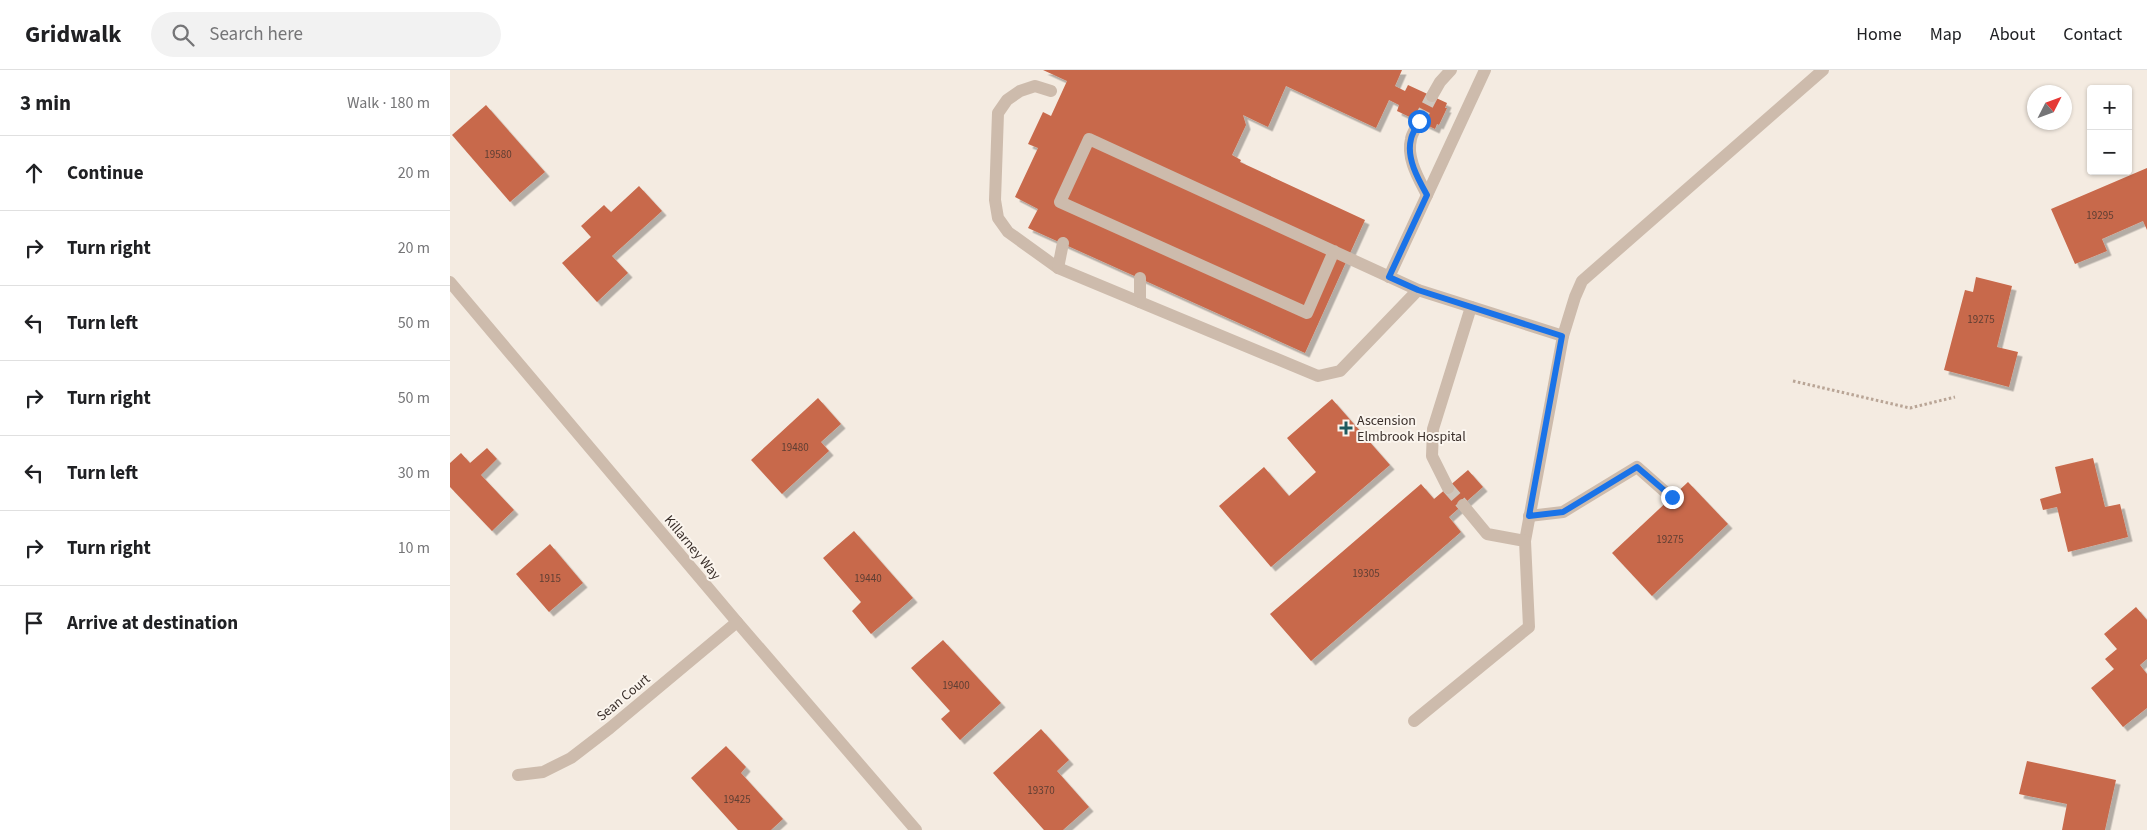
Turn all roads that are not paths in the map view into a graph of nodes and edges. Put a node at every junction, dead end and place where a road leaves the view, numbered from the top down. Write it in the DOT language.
graph roads {
  1 [pos="1451,70"];
  2 [pos="1485,70"];
  3 [pos="1823,70"];
  4 [pos="1051,91"];
  5 [pos="1432,96"];
  6 [pos="1419,121"];
  7 [pos="1427,195"];
  8 [pos="1063,244"];
  9 [pos="1334,251"];
  10 [pos="1058,268"];
  11 [pos="1389,277"];
  12 [pos="1140,278"];
  13 [pos="450,282"];
  14 [pos="1418,290"];
  15 [pos="1140,302"];
  16 [pos="1471,307"];
  17 [pos="1562,336"];
  18 [pos="1448,488"];
  19 [pos="1672,497"];
  20 [pos="1463,505"];
  21 [pos="1529,516"];
  22 [pos="1524,541"];
  23 [pos="737,622"];
  24 [pos="1414,721"];
  25 [pos="518,775"];
  26 [pos="916,830"];
  1 -- 5 [label="street"];
  2 -- 7 [label="street"];
  3 -- 17 [label="street"];
  4 -- 10 [label="street"];
  6 -- 7 [label="street"];
  7 -- 11 [label="street"];
  8 -- 10 [label="street"];
  9 -- 9 [label="street"];
  9 -- 11 [label="street"];
  10 -- 15 [label="street"];
  11 -- 14 [label="street"];
  12 -- 15 [label="street"];
  13 -- 23 [label="street, Killarney Way"];
  14 -- 15 [label="street"];
  14 -- 16 [label="street"];
  16 -- 17 [label="street"];
  16 -- 18 [label="street"];
  17 -- 21 [label="street"];
  19 -- 21 [label="street"];
  20 -- 22 [label="street"];
  21 -- 22 [label="street"];
  22 -- 24 [label="street"];
  23 -- 25 [label="street, Sean Court"];
  23 -- 26 [label="street, Killarney Way"];
}
